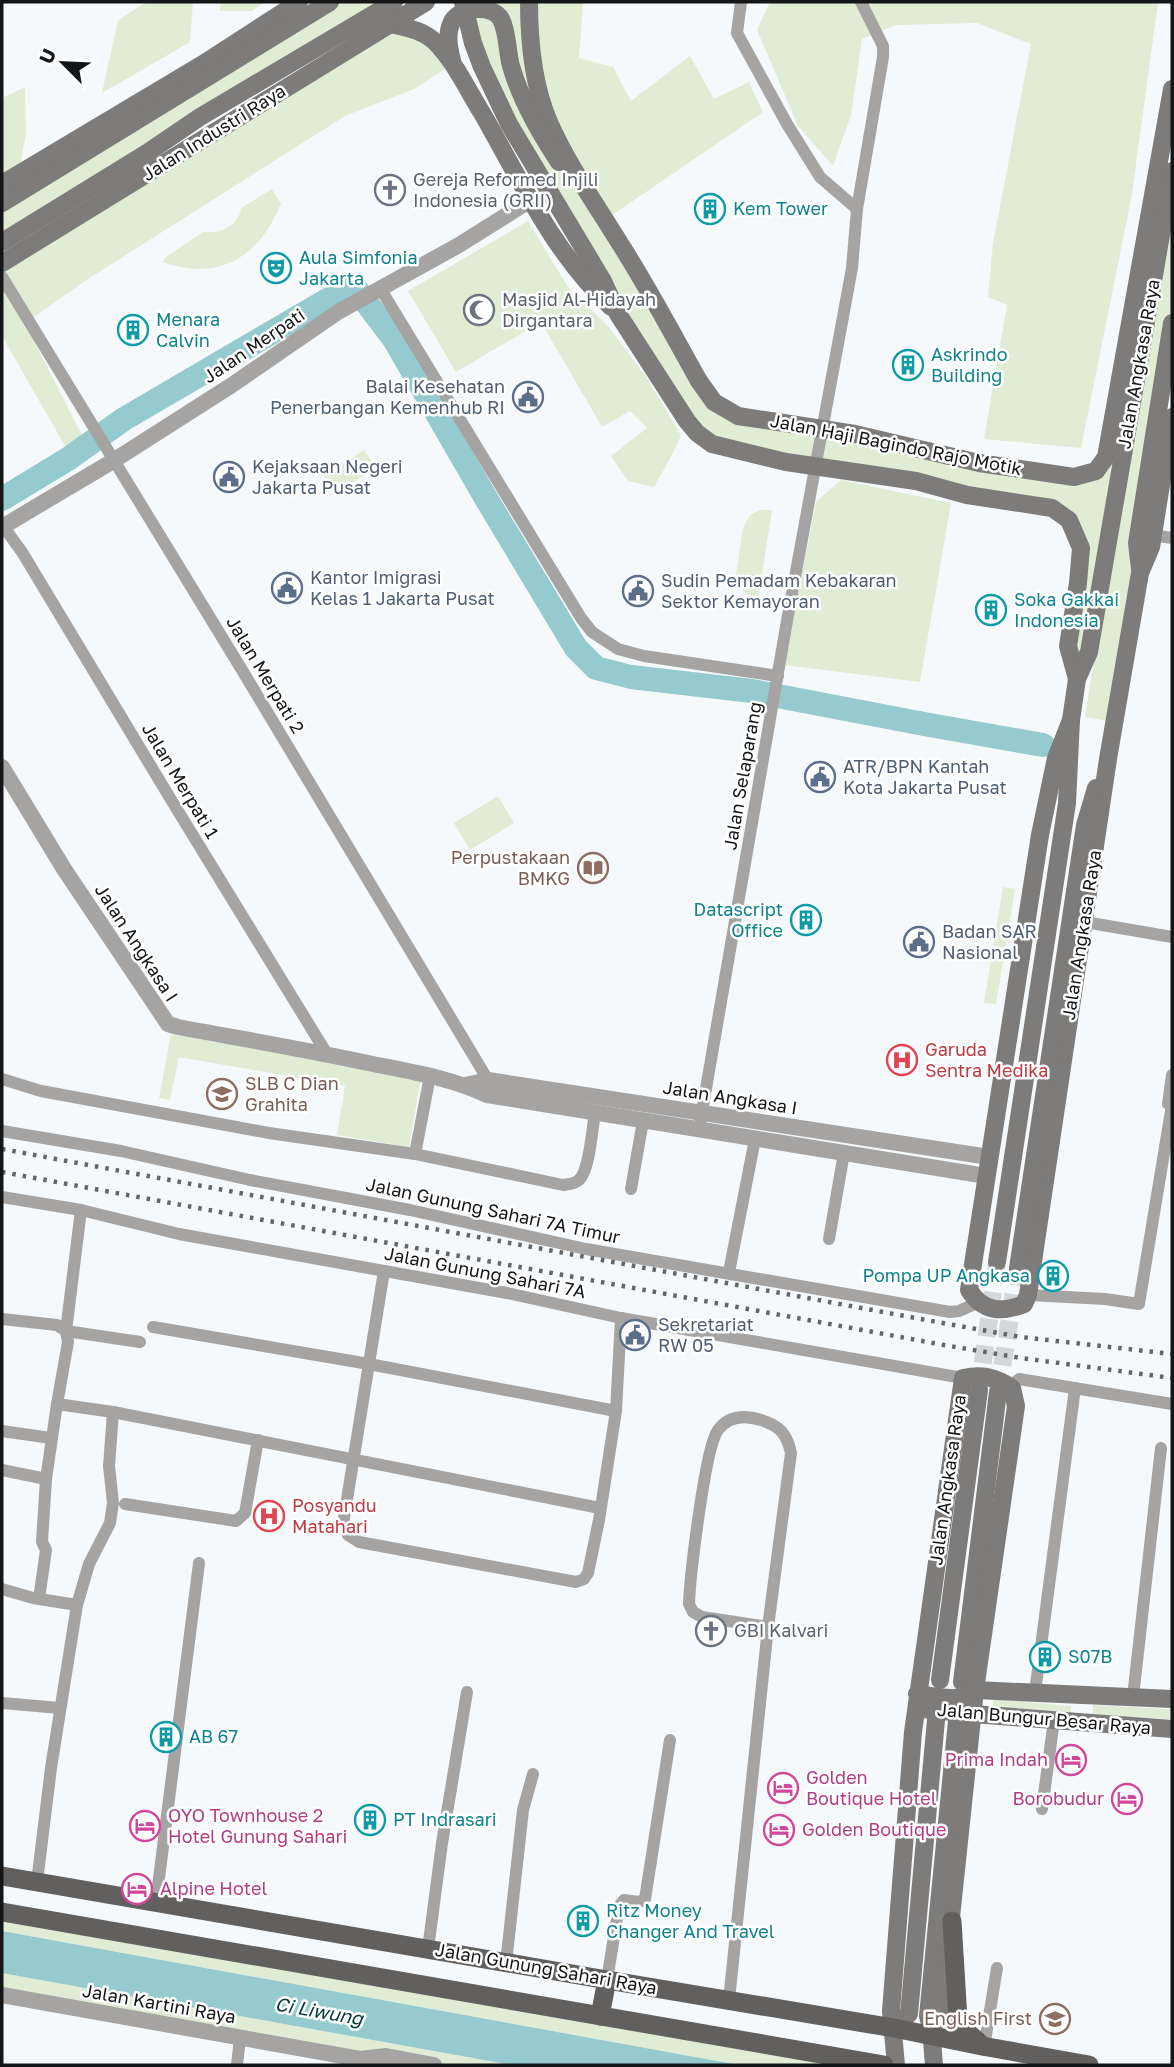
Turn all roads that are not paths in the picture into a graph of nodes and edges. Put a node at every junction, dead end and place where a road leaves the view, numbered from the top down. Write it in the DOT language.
graph roads {
  1 [pos="299,2"];
  2 [pos="330,2"];
  3 [pos="394,2"];
  4 [pos="426,2"];
  5 [pos="463,2"];
  6 [pos="529,2"];
  7 [pos="741,2"];
  8 [pos="861,2"];
  9 [pos="391,24"];
  10 [pos="453,64"];
  11 [pos="1172,89"];
  12 [pos="131,114"];
  13 [pos="147,153"];
  14 [pos="170,161"];
  15 [pos="1172,171"];
  16 [pos="2,184"];
  17 [pos="590,198"];
  18 [pos="529,201"];
  19 [pos="2,203"];
  20 [pos="857,209"];
  21 [pos="2,242"];
  22 [pos="2,263"];
  23 [pos="2,277"];
  24 [pos="374,291"];
  25 [pos="618,314"];
  26 [pos="1129,332"];
  27 [pos="1171,334"];
  28 [pos="1140,357"];
  29 [pos="1132,405"];
  30 [pos="1115,416"];
  31 [pos="1172,417"];
  32 [pos="821,428"];
  33 [pos="113,461"];
  34 [pos="815,466"];
  35 [pos="1067,477"];
  36 [pos="1052,508"];
  37 [pos="3,527"];
  38 [pos="1153,535"];
  39 [pos="1172,538"];
  40 [pos="1140,573"];
  41 [pos="778,676"];
  42 [pos="1077,679"];
  43 [pos="1071,720"];
  44 [pos="1108,759"];
  45 [pos="2,767"];
  46 [pos="1085,922"];
  47 [pos="1172,937"];
  48 [pos="327,1054"];
  49 [pos="1172,1075"];
  50 [pos="430,1076"];
  51 [pos="2,1080"];
  52 [pos="487,1087"];
  53 [pos="1172,1104"];
  54 [pos="595,1113"];
  55 [pos="643,1121"];
  56 [pos="700,1121"];
  57 [pos="2,1131"];
  58 [pos="755,1139"];
  59 [pos="844,1153"];
  60 [pos="415,1154"];
  61 [pos="989,1157"];
  62 [pos="986,1176"];
  63 [pos="631,1189"];
  64 [pos="2,1197"];
  65 [pos="80,1210"];
  66 [pos="829,1239"];
  67 [pos="998,1262"];
  68 [pos="730,1267"];
  69 [pos="1018,1268"];
  70 [pos="384,1272"];
  71 [pos="1028,1295"];
  72 [pos="977,1303"];
  73 [pos="621,1318"];
  74 [pos="2,1319"];
  75 [pos="153,1327"];
  76 [pos="66,1331"];
  77 [pos="140,1342"];
  78 [pos="369,1364"];
  79 [pos="963,1378"];
  80 [pos="1075,1388"];
  81 [pos="979,1390"];
  82 [pos="1005,1390"];
  83 [pos="57,1404"];
  84 [pos="1172,1404"];
  85 [pos="615,1411"];
  86 [pos="113,1412"];
  87 [pos="2,1432"];
  88 [pos="51,1438"];
  89 [pos="258,1440"];
  90 [pos="1161,1448"];
  91 [pos="354,1459"];
  92 [pos="2,1470"];
  93 [pos="46,1479"];
  94 [pos="125,1504"];
  95 [pos="600,1508"];
  96 [pos="199,1563"];
  97 [pos="2,1589"];
  98 [pos="39,1599"];
  99 [pos="76,1605"];
  100 [pos="768,1627"];
  101 [pos="940,1680"];
  102 [pos="968,1686"];
  103 [pos="467,1692"];
  104 [pos="1035,1692"];
  105 [pos="1084,1695"];
  106 [pos="1133,1697"];
  107 [pos="1172,1699"];
  108 [pos="917,1701"];
  109 [pos="2,1703"];
  110 [pos="60,1708"];
  111 [pos="965,1718"];
  112 [pos="936,1720"];
  113 [pos="1054,1720"];
  114 [pos="1083,1723"];
  115 [pos="1172,1729"];
  116 [pos="670,1740"];
  117 [pos="533,1774"];
  118 [pos="1042,1809"];
  119 [pos="2,1875"];
  120 [pos="37,1882"];
  121 [pos="156,1902"];
  122 [pos="2,1913"];
  123 [pos="952,1921"];
  124 [pos="428,1949"];
  125 [pos="506,1963"];
  126 [pos="997,1968"];
  127 [pos="607,1980"];
  128 [pos="2,1995"];
  129 [pos="729,2000"];
  130 [pos="600,2017"];
  131 [pos="894,2027"];
  132 [pos="931,2032"];
  133 [pos="240,2038"];
  134 [pos="984,2047"];
  135 [pos="368,2062"];
  136 [pos="237,2065"];
  137 [pos="434,2065"];
  138 [pos="884,2065"];
  139 [pos="896,2065"];
  140 [pos="934,2065"];
  141 [pos="1089,2065"];
  1 -- 12 [label="main road"];
  2 -- 12 [label="main road"];
  3 -- 13 [label="main road, Jalan Industri Raya"];
  4 -- 9 [label="main road, Jalan Industri Raya"];
  5 -- 25 [label="main road"];
  6 -- 17 [label="main road, Jalan Haji Bagindo Rajo Motik"];
  7 -- 20 [label="street"];
  8 -- 20 [label="street, Jalan Selaparang"];
  9 -- 10 [label="main road"];
  9 -- 14 [label="main road, Jalan Industri Raya"];
  10 -- 17 [label="main road"];
  10 -- 18 [label="main road"];
  11 -- 26 [label="main road, Jalan Angkasa Raya"];
  12 -- 16 [label="main road"];
  12 -- 19 [label="main road"];
  13 -- 14 [label="main road"];
  13 -- 21 [label="main road, Jalan Industri Raya"];
  14 -- 22 [label="main road, Jalan Industri Raya"];
  15 -- 28 [label="main road, Jalan Angkasa Raya"];
  17 -- 32 [label="main road, Jalan Haji Bagindo Rajo Motik"];
  18 -- 24 [label="street, Jalan Merpati"];
  18 -- 25 [label="main road"];
  20 -- 32 [label="street, Jalan Selaparang"];
  23 -- 33 [label="street, Jalan Merpati 2"];
  24 -- 33 [label="street, Jalan Merpati"];
  24 -- 41 [label="street"];
  25 -- 34 [label="main road, Jalan Haji Bagindo Rajo Motik"];
  26 -- 28 [label="main road"];
  26 -- 30 [label="main road, Jalan Angkasa Raya"];
  27 -- 40 [label="main road, Jalan Angkasa Raya"];
  28 -- 29 [label="main road, Jalan Angkasa Raya"];
  29 -- 30 [label="main road"];
  29 -- 42 [label="main road, Jalan Angkasa Raya"];
  30 -- 35 [label="main road, Jalan Angkasa Raya"];
  31 -- 38 [label="main road, Jalan Angkasa Raya"];
  32 -- 34 [label="street, Jalan Selaparang"];
  32 -- 35 [label="main road, Jalan Haji Bagindo Rajo Motik"];
  33 -- 37 [label="street, Jalan Merpati"];
  33 -- 52 [label="street, Jalan Merpati 2"];
  34 -- 36 [label="main road, Jalan Haji Bagindo Rajo Motik"];
  34 -- 41 [label="street, Jalan Selaparang"];
  36 -- 42 [label="main road, Jalan Angkasa Raya"];
  37 -- 48 [label="street, Jalan Merpati 1"];
  38 -- 39 [label="street"];
  38 -- 40 [label="main road, Jalan Angkasa Raya"];
  40 -- 44 [label="main road, Jalan Angkasa Raya"];
  41 -- 56 [label="street, Jalan Selaparang"];
  42 -- 43 [label="main road, Jalan Angkasa Raya"];
  43 -- 61 [label="main road, Jalan Angkasa Raya"];
  43 -- 67 [label="main road, Jalan Angkasa Raya"];
  44 -- 46 [label="main road, Jalan Angkasa Raya"];
  44 -- 69 [label="main road, Jalan Angkasa Raya"];
  45 -- 48 [label="street, Jalan Angkasa I"];
  46 -- 47 [label="street"];
  46 -- 71 [label="main road, Jalan Angkasa Raya"];
  48 -- 50 [label="street, Jalan Angkasa I"];
  49 -- 53 [label="street"];
  50 -- 52 [label="street, Jalan Angkasa I"];
  50 -- 60 [label="street"];
  51 -- 60 [label="street"];
  52 -- 54 [label="street, Jalan Angkasa I"];
  52 -- 56 [label="street, Jalan Angkasa I"];
  53 -- 71 [label="street"];
  54 -- 55 [label="street, Jalan Angkasa I"];
  54 -- 60 [label="street"];
  55 -- 56 [label="street, Jalan Angkasa I"];
  55 -- 63 [label="street"];
  56 -- 58 [label="street, Jalan Angkasa I"];
  56 -- 61 [label="street, Jalan Angkasa I"];
  57 -- 72 [label="street, Jalan Gunung Sahari 7A Timur"];
  58 -- 59 [label="street, Jalan Angkasa I"];
  58 -- 68 [label="street"];
  59 -- 62 [label="street, Jalan Angkasa I"];
  59 -- 66 [label="street"];
  61 -- 62 [label="main road, Jalan Angkasa Raya"];
  62 -- 72 [label="main road, Jalan Angkasa Raya"];
  64 -- 65 [label="street, Jalan Gunung Sahari 7A"];
  65 -- 70 [label="street, Jalan Gunung Sahari 7A"];
  65 -- 76 [label="street"];
  70 -- 73 [label="street, Jalan Gunung Sahari 7A"];
  70 -- 78 [label="street"];
  71 -- 72 [label="main road"];
  73 -- 79 [label="street, Jalan Gunung Sahari 7A"];
  73 -- 85 [label="street"];
  74 -- 76 [label="street"];
  75 -- 78 [label="street"];
  76 -- 77 [label="street"];
  76 -- 83 [label="street"];
  78 -- 85 [label="street"];
  78 -- 91 [label="street"];
  79 -- 82 [label="main road, Jalan Angkasa Raya"];
  79 -- 108 [label="main road, Jalan Angkasa Raya"];
  80 -- 82 [label="street"];
  80 -- 84 [label="street"];
  80 -- 104 [label="street"];
  81 -- 101 [label="main road, Jalan Angkasa Raya"];
  82 -- 102 [label="main road"];
  83 -- 86 [label="street"];
  83 -- 88 [label="street"];
  85 -- 95 [label="street"];
  86 -- 89 [label="street"];
  86 -- 99 [label="street"];
  87 -- 88 [label="street"];
  88 -- 93 [label="street"];
  89 -- 91 [label="street"];
  89 -- 94 [label="street"];
  90 -- 106 [label="street"];
  91 -- 95 [label="street"];
  91 -- 95 [label="street"];
  92 -- 93 [label="street"];
  93 -- 98 [label="street"];
  96 -- 121 [label="street"];
  97 -- 98 [label="street"];
  98 -- 99 [label="street"];
  99 -- 110 [label="street"];
  100 -- 100 [label="street"];
  100 -- 129 [label="street"];
  102 -- 104 [label="main road, Jalan Bungur Besar Raya"];
  102 -- 108 [label="main road, Jalan Bungur Besar Raya"];
  102 -- 111 [label="main road"];
  103 -- 124 [label="street"];
  104 -- 105 [label="main road, Jalan Bungur Besar Raya"];
  105 -- 106 [label="main road, Jalan Bungur Besar Raya"];
  105 -- 114 [label="main road"];
  106 -- 107 [label="main road, Jalan Bungur Besar Raya"];
  108 -- 111 [label="main road, Jalan Bungur Besar Raya"];
  108 -- 131 [label="main road, Jalan Angkasa Raya"];
  109 -- 110 [label="street"];
  110 -- 120 [label="street"];
  111 -- 113 [label="main road, Jalan Bungur Besar Raya"];
  111 -- 123 [label="main road"];
  111 -- 132 [label="main road"];
  112 -- 131 [label="main road"];
  113 -- 114 [label="main road, Jalan Bungur Besar Raya"];
  113 -- 118 [label="street"];
  114 -- 115 [label="main road, Jalan Bungur Besar Raya"];
  116 -- 127 [label="street"];
  117 -- 125 [label="street"];
  119 -- 120 [label="main road, Jalan Gunung Sahari Raya"];
  120 -- 121 [label="main road, Jalan Gunung Sahari Raya"];
  121 -- 124 [label="main road, Jalan Gunung Sahari Raya"];
  122 -- 130 [label="main road"];
  123 -- 132 [label="main road"];
  123 -- 134 [label="main road"];
  124 -- 125 [label="main road, Jalan Gunung Sahari Raya"];
  125 -- 127 [label="main road, Jalan Gunung Sahari Raya"];
  126 -- 134 [label="street"];
  127 -- 129 [label="main road, Jalan Gunung Sahari Raya"];
  127 -- 130 [label="main road"];
  128 -- 133 [label="street, Jalan Kartini Raya"];
  129 -- 131 [label="main road, Jalan Gunung Sahari Raya"];
  130 -- 138 [label="main road"];
  131 -- 132 [label="main road, Jalan Gunung Sahari Raya"];
  131 -- 139 [label="main road, Jalan Angkasa Raya"];
  132 -- 134 [label="main road, Jalan Gunung Sahari Raya"];
  132 -- 140 [label="main road"];
  133 -- 135 [label="street, Jalan Kartini Raya"];
  133 -- 136 [label="street"];
  134 -- 141 [label="main road, Jalan Gunung Sahari Raya"];
  135 -- 137 [label="street, Jalan Kartini Raya"];
}
